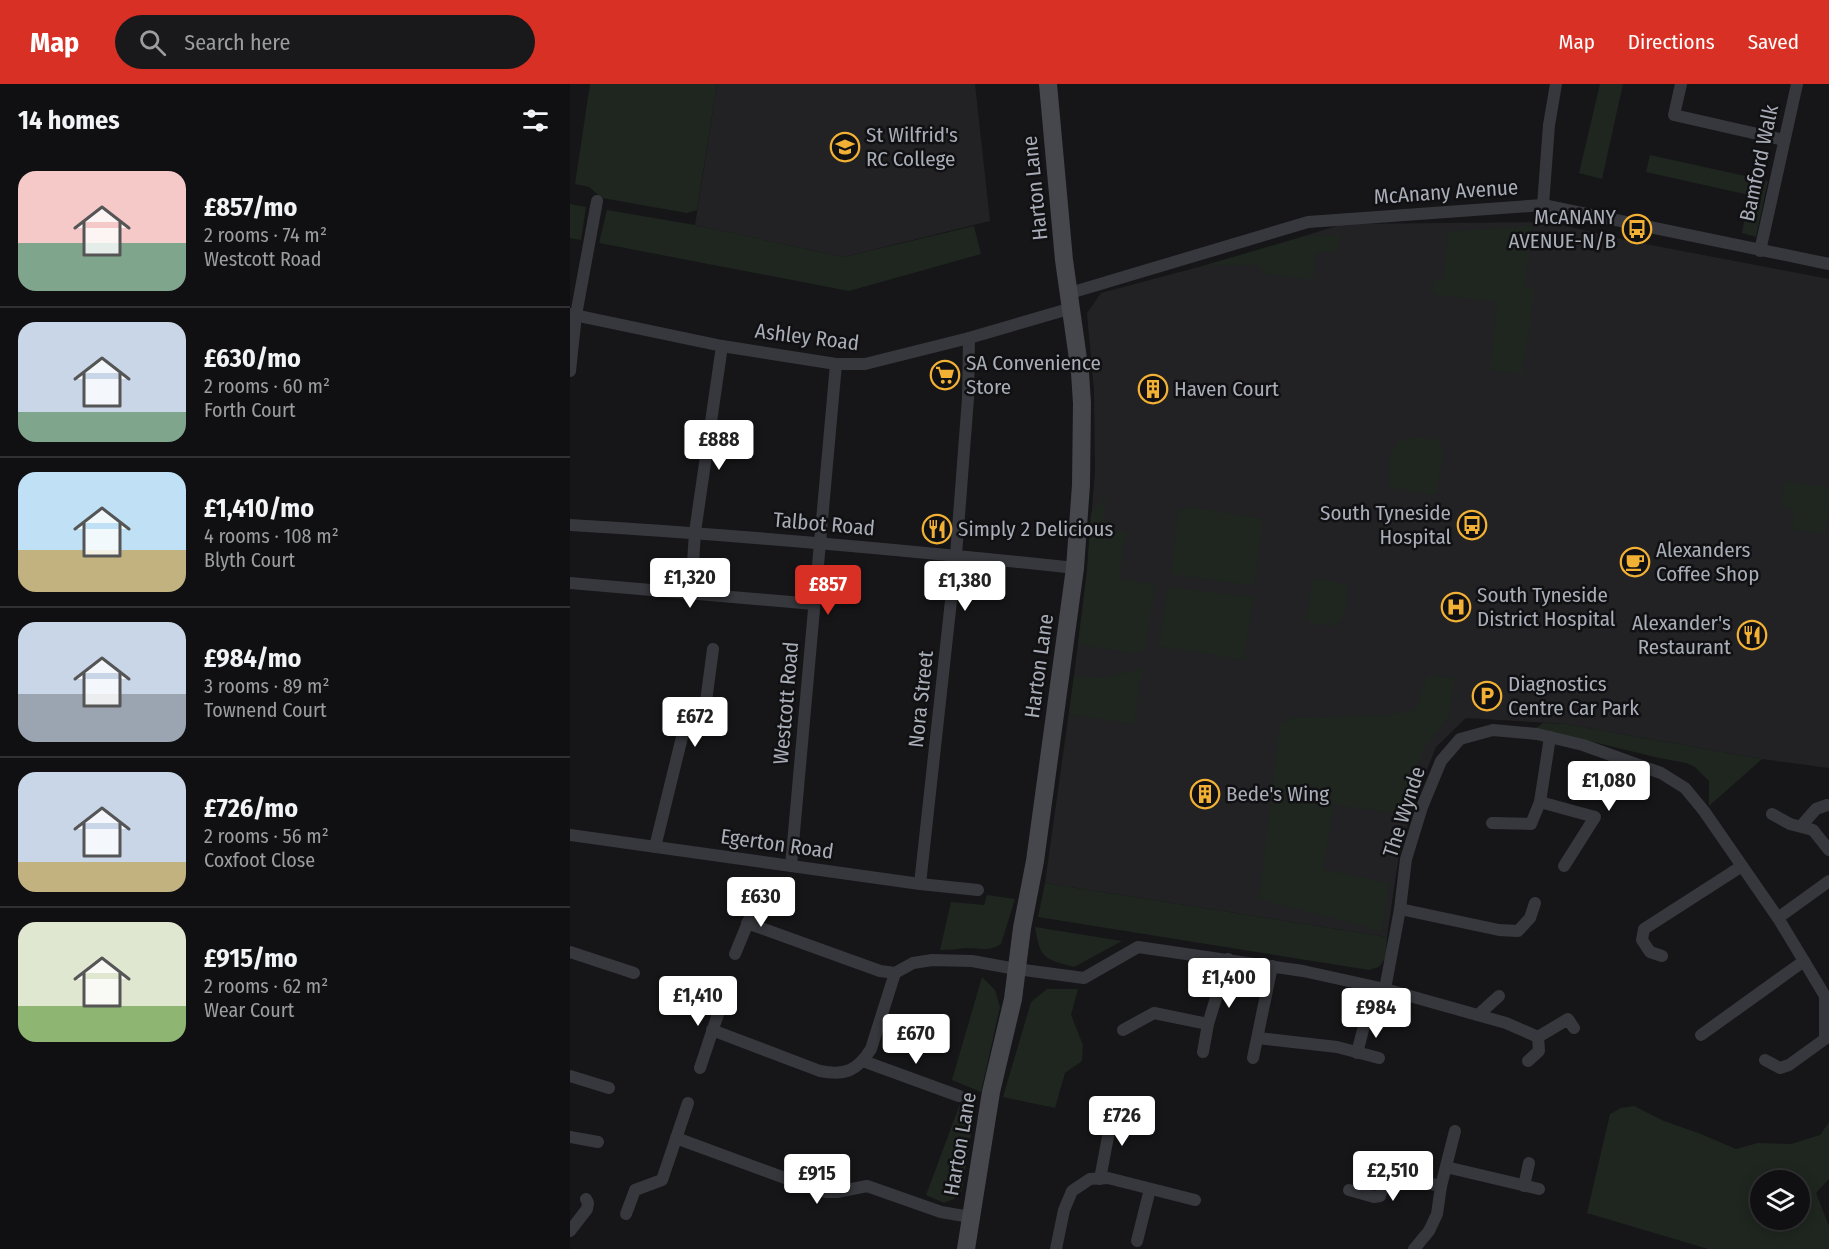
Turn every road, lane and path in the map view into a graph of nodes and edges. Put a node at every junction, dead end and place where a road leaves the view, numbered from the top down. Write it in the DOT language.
graph roads {
  1 [pos="1048,84"];
  2 [pos="1556,84"];
  3 [pos="1681,84"];
  4 [pos="1797,84"];
  5 [pos="1784,140"];
  6 [pos="597,201"];
  7 [pos="1543,205"];
  8 [pos="1760,251"];
  9 [pos="1829,264"];
  10 [pos="1071,301"];
  11 [pos="573,314"];
  12 [pos="969,338"];
  13 [pos="722,346"];
  14 [pos="836,364"];
  15 [pos="570,371"];
  16 [pos="570,525"];
  17 [pos="695,532"];
  18 [pos="819,543"];
  19 [pos="956,555"];
  20 [pos="1075,568"];
  21 [pos="570,583"];
  22 [pos="691,594"];
  23 [pos="814,604"];
  24 [pos="713,649"];
  25 [pos="1550,737"];
  26 [pos="1540,802"];
  27 [pos="1827,805"];
  28 [pos="1772,814"];
  29 [pos="1492,823"];
  30 [pos="1801,826"];
  31 [pos="570,835"];
  32 [pos="655,847"];
  33 [pos="1829,850"];
  34 [pos="791,866"];
  35 [pos="1564,866"];
  36 [pos="1742,866"];
  37 [pos="1829,881"];
  38 [pos="920,884"];
  39 [pos="978,890"];
  40 [pos="761,891"];
  41 [pos="1535,903"];
  42 [pos="1400,909"];
  43 [pos="1778,918"];
  44 [pos="747,923"];
  45 [pos="570,952"];
  46 [pos="735,954"];
  47 [pos="1662,956"];
  48 [pos="1228,959"];
  49 [pos="1804,961"];
  50 [pos="1272,966"];
  51 [pos="1016,969"];
  52 [pos="634,973"];
  53 [pos="895,973"];
  54 [pos="1385,990"];
  55 [pos="724,996"];
  56 [pos="1499,996"];
  57 [pos="1478,1015"];
  58 [pos="1366,1018"];
  59 [pos="1208,1024"];
  60 [pos="1574,1028"];
  61 [pos="712,1030"];
  62 [pos="1123,1030"];
  63 [pos="1701,1035"];
  64 [pos="1538,1037"];
  65 [pos="1258,1038"];
  66 [pos="1203,1052"];
  67 [pos="1357,1053"];
  68 [pos="1253,1058"];
  69 [pos="1379,1058"];
  70 [pos="1765,1060"];
  71 [pos="863,1061"];
  72 [pos="1528,1061"];
  73 [pos="700,1068"];
  74 [pos="570,1076"];
  75 [pos="609,1088"];
  76 [pos="959,1096"];
  77 [pos="688,1103"];
  78 [pos="1113,1110"];
  79 [pos="1455,1131"];
  80 [pos="570,1137"];
  81 [pos="676,1138"];
  82 [pos="598,1142"];
  83 [pos="1529,1163"];
  84 [pos="1446,1167"];
  85 [pos="1100,1179"];
  86 [pos="1441,1186"];
  87 [pos="1524,1186"];
  88 [pos="1150,1189"];
  89 [pos="1349,1190"];
  90 [pos="1539,1190"];
  91 [pos="586,1199"];
  92 [pos="1195,1200"];
  93 [pos="626,1214"];
  94 [pos="970,1217"];
  95 [pos="570,1231"];
  96 [pos="1137,1241"];
  97 [pos="966,1249"];
  98 [pos="1056,1249"];
  99 [pos="1414,1249"];
  1 -- 10 [label="street, Harton Lane"];
  2 -- 7 [label="street"];
  3 -- 5 [label="street"];
  4 -- 5 [label="street, Bamford Walk"];
  5 -- 8 [label="street, Bamford Walk"];
  6 -- 11 [label="street"];
  7 -- 8 [label="street, McAnany Avenue"];
  7 -- 10 [label="street, McAnany Avenue"];
  8 -- 9 [label="street, McAnany Avenue"];
  10 -- 12 [label="street, Ashley Road"];
  10 -- 20 [label="street, Harton Lane"];
  11 -- 13 [label="street, Ashley Road"];
  11 -- 15 [label="street"];
  12 -- 14 [label="street, Ashley Road"];
  12 -- 19 [label="street, Nora Street"];
  13 -- 14 [label="street, Ashley Road"];
  13 -- 17 [label="street"];
  14 -- 18 [label="street, Westcott Road"];
  16 -- 17 [label="street, Talbot Road"];
  17 -- 18 [label="street, Talbot Road"];
  17 -- 22 [label="street"];
  18 -- 19 [label="street, Talbot Road"];
  18 -- 23 [label="street, Westcott Road"];
  19 -- 20 [label="street, Talbot Road"];
  19 -- 38 [label="street, Nora Street"];
  20 -- 51 [label="street, Harton Lane"];
  21 -- 22 [label="street"];
  22 -- 23 [label="street"];
  23 -- 34 [label="street, Westcott Road"];
  24 -- 32 [label="street"];
  25 -- 26 [label="street"];
  25 -- 36 [label="street, The Wynde"];
  25 -- 42 [label="street, The Wynde"];
  26 -- 29 [label="street"];
  26 -- 35 [label="street"];
  27 -- 30 [label="street"];
  28 -- 30 [label="street"];
  30 -- 33 [label="street"];
  31 -- 32 [label="street, Egerton Road"];
  32 -- 34 [label="street, Egerton Road"];
  34 -- 38 [label="street, Egerton Road"];
  36 -- 43 [label="street, The Wynde"];
  36 -- 47 [label="street"];
  37 -- 43 [label="street"];
  38 -- 39 [label="street, Egerton Road"];
  40 -- 44 [label="street"];
  41 -- 42 [label="street"];
  42 -- 54 [label="street, The Wynde"];
  43 -- 49 [label="street, The Wynde"];
  44 -- 46 [label="street"];
  44 -- 53 [label="street"];
  45 -- 52 [label="street"];
  48 -- 50 [label="street"];
  48 -- 51 [label="street"];
  48 -- 59 [label="street"];
  49 -- 63 [label="street"];
  49 -- 70 [label="street, The Wynde"];
  50 -- 54 [label="street"];
  50 -- 65 [label="street"];
  51 -- 53 [label="street"];
  51 -- 94 [label="street, Harton Lane"];
  53 -- 71 [label="street"];
  54 -- 57 [label="street"];
  55 -- 61 [label="street"];
  56 -- 57 [label="street"];
  57 -- 64 [label="street"];
  58 -- 67 [label="street"];
  59 -- 62 [label="street"];
  59 -- 66 [label="street"];
  60 -- 64 [label="street"];
  61 -- 71 [label="street"];
  61 -- 73 [label="street"];
  64 -- 72 [label="street"];
  65 -- 67 [label="street"];
  65 -- 68 [label="street"];
  67 -- 69 [label="street"];
  71 -- 76 [label="street"];
  74 -- 75 [label="street"];
  77 -- 81 [label="street"];
  78 -- 85 [label="street"];
  79 -- 84 [label="street"];
  80 -- 82 [label="street"];
  81 -- 93 [label="street"];
  81 -- 94 [label="street"];
  83 -- 87 [label="street"];
  84 -- 86 [label="street"];
  84 -- 87 [label="street"];
  85 -- 88 [label="street"];
  85 -- 98 [label="street"];
  86 -- 89 [label="street"];
  86 -- 99 [label="street"];
  87 -- 90 [label="street"];
  88 -- 92 [label="street"];
  88 -- 96 [label="street"];
  91 -- 95 [label="street"];
  94 -- 97 [label="street, Harton Lane"];
}
